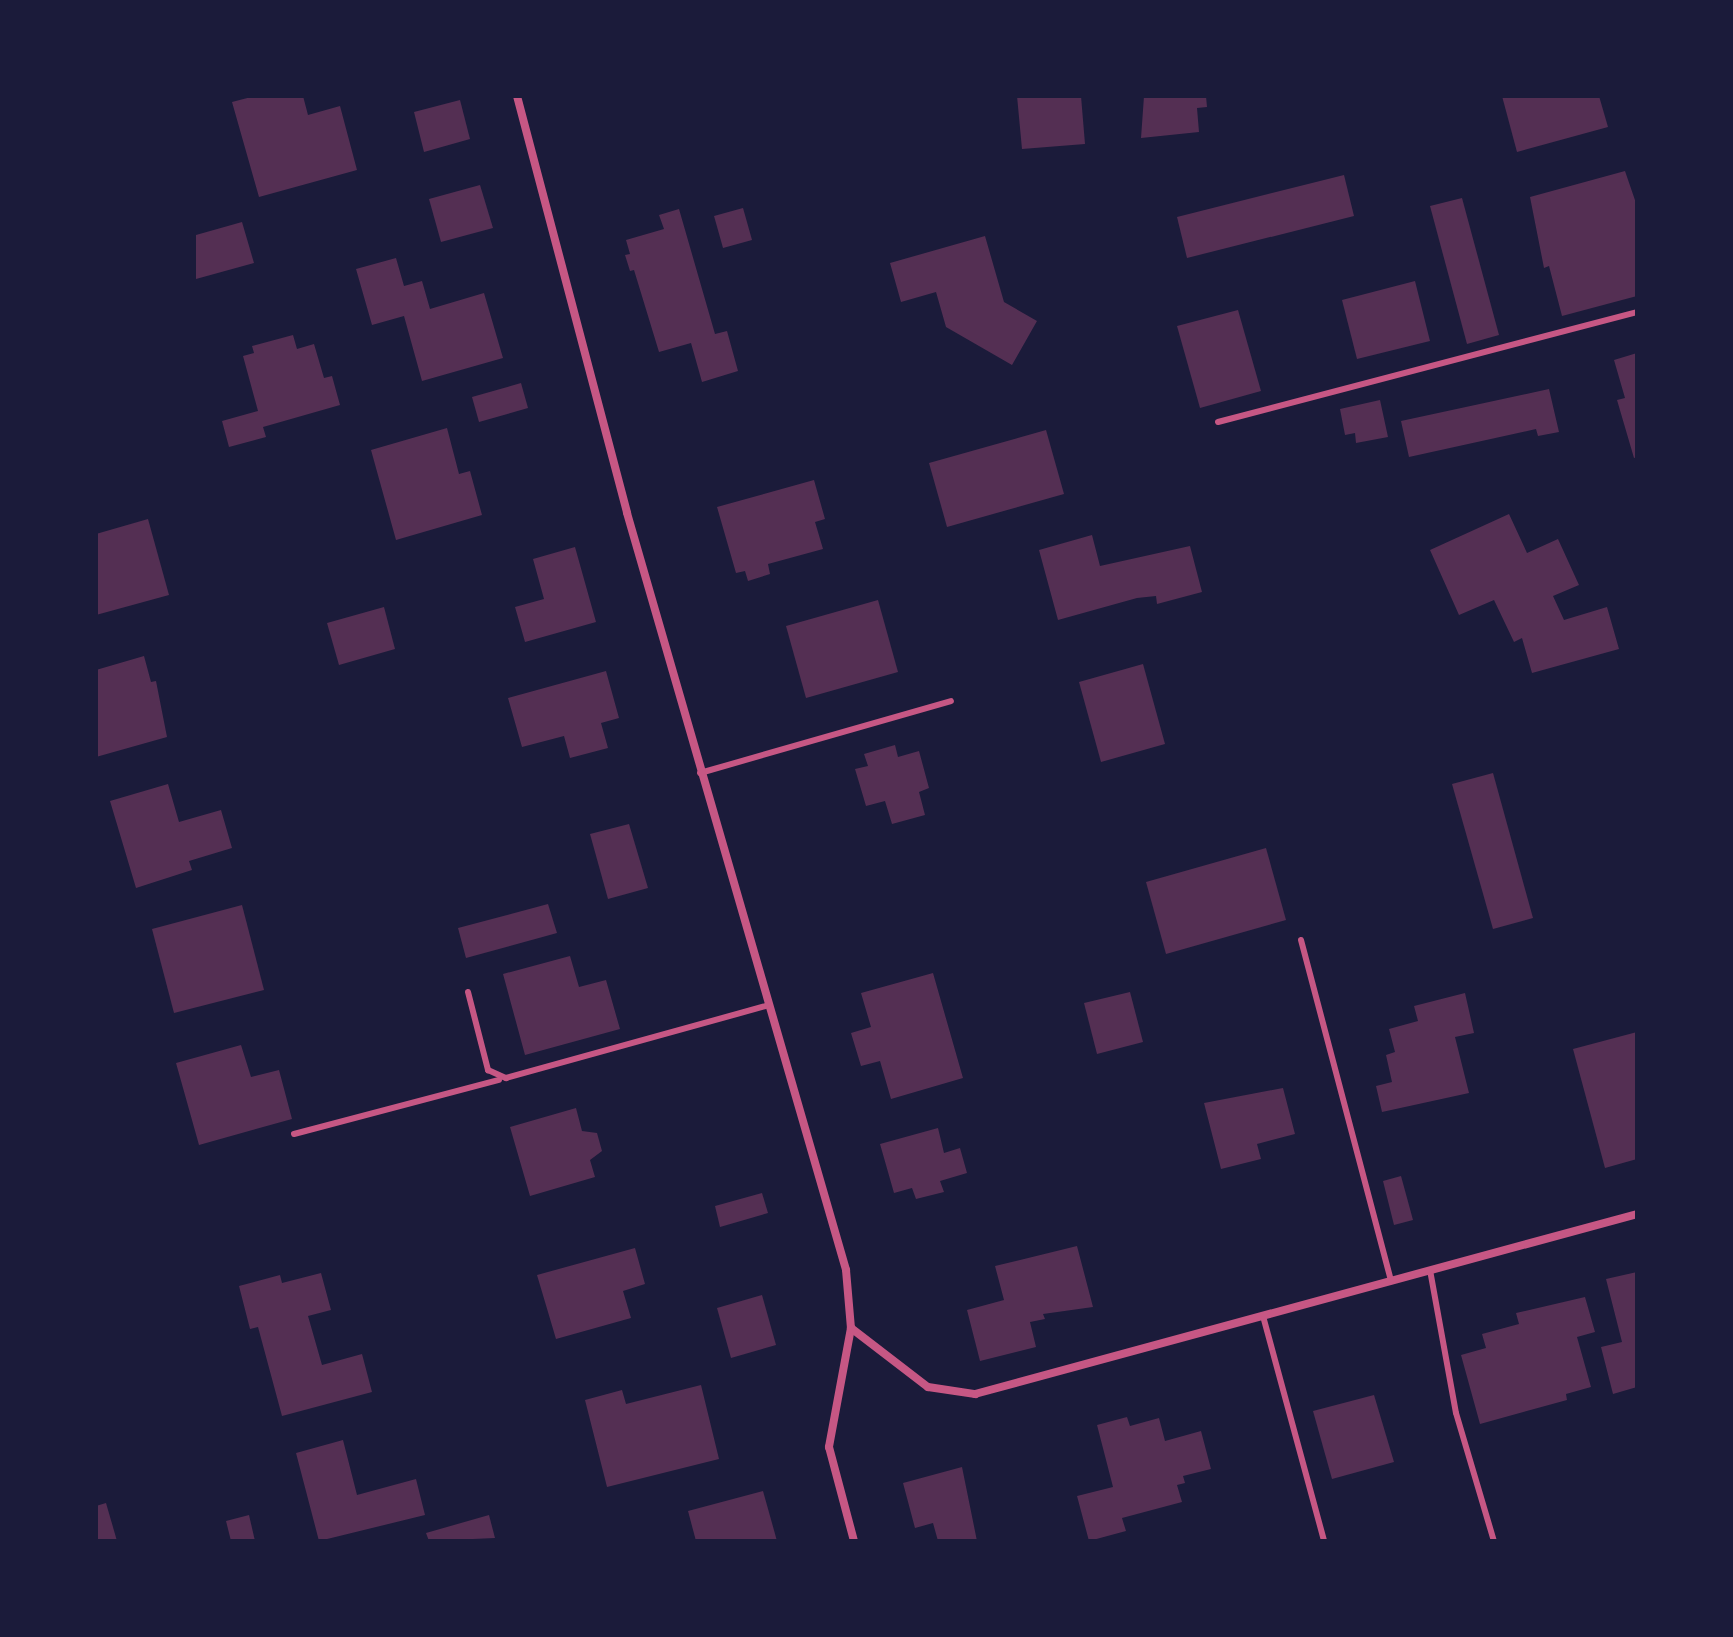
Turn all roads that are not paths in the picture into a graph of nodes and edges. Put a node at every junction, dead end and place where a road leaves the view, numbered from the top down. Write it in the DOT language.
graph roads {
  1 [pos="517,96"];
  2 [pos="1637,312"];
  3 [pos="1218,422"];
  4 [pos="951,701"];
  5 [pos="700,773"];
  6 [pos="1301,940"];
  7 [pos="468,992"];
  8 [pos="766,1006"];
  9 [pos="506,1078"];
  10 [pos="294,1134"];
  11 [pos="1637,1214"];
  12 [pos="1430,1270"];
  13 [pos="1391,1281"];
  14 [pos="1263,1316"];
  15 [pos="851,1328"];
  16 [pos="854,1541"];
  17 [pos="1324,1541"];
  18 [pos="1494,1541"];
  1 -- 5 [label="street"];
  2 -- 3 [label="lane"];
  4 -- 5 [label="lane"];
  5 -- 8 [label="street"];
  6 -- 13 [label="lane"];
  7 -- 9 [label="lane"];
  8 -- 9 [label="lane"];
  8 -- 15 [label="street"];
  9 -- 10 [label="lane"];
  11 -- 12 [label="street"];
  12 -- 13 [label="street"];
  12 -- 18 [label="lane"];
  13 -- 14 [label="street"];
  14 -- 15 [label="street"];
  14 -- 17 [label="lane"];
  15 -- 16 [label="street"];
}
